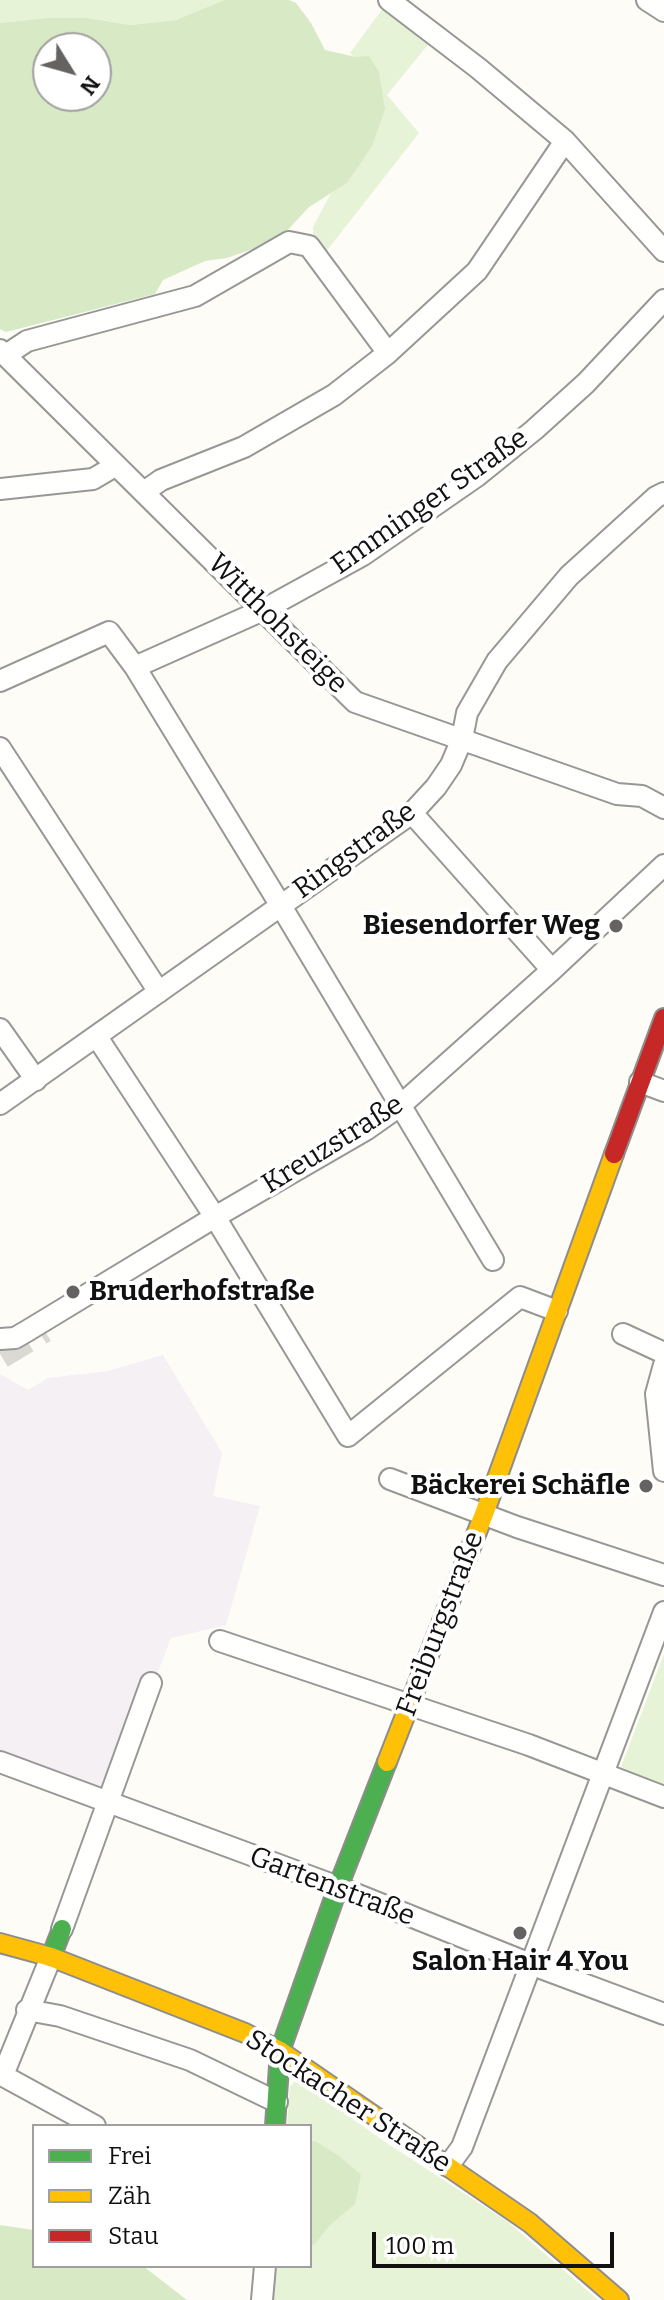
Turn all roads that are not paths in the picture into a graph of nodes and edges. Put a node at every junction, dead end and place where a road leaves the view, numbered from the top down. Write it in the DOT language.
graph roads {
  1 [pos="389,0"];
  2 [pos="647,0"];
  3 [pos="664,11"];
  4 [pos="565,141"];
  5 [pos="664,251"];
  6 [pos="664,300"];
  7 [pos="3,353"];
  8 [pos="388,353"];
  9 [pos="115,466"];
  10 [pos="0,489"];
  11 [pos="144,492"];
  12 [pos="664,493"];
  13 [pos="263,610"];
  14 [pos="135,667"];
  15 [pos="0,681"];
  16 [pos="462,739"];
  17 [pos="0,748"];
  18 [pos="663,805"];
  19 [pos="412,813"];
  20 [pos="664,865"];
  21 [pos="281,906"];
  22 [pos="552,970"];
  23 [pos="159,992"];
  24 [pos="664,1018"];
  25 [pos="0,1029"];
  26 [pos="97,1037"];
  27 [pos="656,1058"];
  28 [pos="36,1080"];
  29 [pos="640,1082"];
  30 [pos="664,1091"];
  31 [pos="0,1104"];
  32 [pos="401,1105"];
  33 [pos="215,1217"];
  34 [pos="493,1260"];
  35 [pos="557,1311"];
  36 [pos="623,1334"];
  37 [pos="0,1339"];
  38 [pos="664,1353"];
  39 [pos="664,1365"];
  40 [pos="664,1471"];
  41 [pos="390,1479"];
  42 [pos="484,1514"];
  43 [pos="664,1575"];
  44 [pos="664,1612"];
  45 [pos="660,1635"];
  46 [pos="220,1641"];
  47 [pos="151,1683"];
  48 [pos="409,1704"];
  49 [pos="0,1762"];
  50 [pos="601,1774"];
  51 [pos="664,1797"];
  52 [pos="109,1804"];
  53 [pos="338,1887"];
  54 [pos="62,1929"];
  55 [pos="0,1943"];
  56 [pos="51,1957"];
  57 [pos="530,1964"];
  58 [pos="27,2010"];
  59 [pos="664,2014"];
  60 [pos="280,2051"];
  61 [pos="2,2074"];
  62 [pos="277,2102"];
  63 [pos="91,2124"];
  64 [pos="275,2124"];
  65 [pos="448,2166"];
  66 [pos="265,2268"];
  67 [pos="262,2300"];
  68 [pos="619,2300"];
  1 -- 4 [label="street"];
  2 -- 3 [label="street"];
  4 -- 5 [label="street"];
  4 -- 8 [label="street"];
  6 -- 13 [label="street, Emminger Straße"];
  7 -- 8 [label="street"];
  7 -- 9 [label="street, Witthohsteige"];
  8 -- 11 [label="street"];
  9 -- 10 [label="street"];
  9 -- 11 [label="street, Witthohsteige"];
  11 -- 13 [label="street, Witthohsteige"];
  12 -- 16 [label="street, Ringstraße"];
  13 -- 14 [label="street, Emminger Straße"];
  13 -- 16 [label="street, Witthohsteige"];
  14 -- 15 [label="street"];
  14 -- 21 [label="street"];
  16 -- 18 [label="street, Witthohsteige"];
  16 -- 19 [label="street, Ringstraße"];
  17 -- 23 [label="street"];
  19 -- 21 [label="street, Ringstraße"];
  19 -- 22 [label="street"];
  20 -- 22 [label="street, Kreuzstraße"];
  21 -- 23 [label="street, Ringstraße"];
  21 -- 32 [label="street"];
  22 -- 32 [label="street, Kreuzstraße"];
  23 -- 26 [label="street, Ringstraße"];
  24 -- 27 [label="street, Freiburgstraße"];
  25 -- 28 [label="street"];
  26 -- 28 [label="street, Ringstraße"];
  26 -- 33 [label="street"];
  27 -- 29 [label="street, Freiburgstraße"];
  28 -- 31 [label="street, Ringstraße"];
  29 -- 30 [label="street"];
  29 -- 35 [label="street, Freiburgstraße"];
  32 -- 33 [label="street, Kreuzstraße"];
  32 -- 34 [label="street"];
  33 -- 35 [label="street"];
  33 -- 37 [label="street, Kreuzstraße"];
  35 -- 42 [label="street, Freiburgstraße"];
  36 -- 38 [label="street"];
  39 -- 40 [label="street"];
  41 -- 42 [label="street"];
  42 -- 43 [label="street"];
  42 -- 48 [label="street, Freiburgstraße"];
  44 -- 45 [label="street"];
  45 -- 50 [label="street"];
  46 -- 48 [label="street"];
  47 -- 52 [label="street"];
  48 -- 50 [label="street"];
  48 -- 53 [label="street, Freiburgstraße"];
  49 -- 52 [label="street, Gartenstraße"];
  50 -- 51 [label="street"];
  50 -- 57 [label="street"];
  52 -- 53 [label="street, Gartenstraße"];
  52 -- 54 [label="street"];
  53 -- 57 [label="street, Gartenstraße"];
  53 -- 60 [label="street, Freiburgstraße"];
  54 -- 56 [label="street"];
  55 -- 56 [label="street, Stockacher Straße"];
  56 -- 58 [label="street"];
  56 -- 60 [label="street, Stockacher Straße"];
  57 -- 59 [label="street, Gartenstraße"];
  57 -- 65 [label="street"];
  58 -- 61 [label="street"];
  58 -- 62 [label="street, Stockacher Straße"];
  60 -- 62 [label="street, Freiburgstraße"];
  60 -- 65 [label="street, Stockacher Straße"];
  61 -- 63 [label="street"];
  62 -- 64 [label="street, Freiburgstraße"];
  65 -- 68 [label="street, Stockacher Straße"];
  66 -- 67 [label="street"];
}
